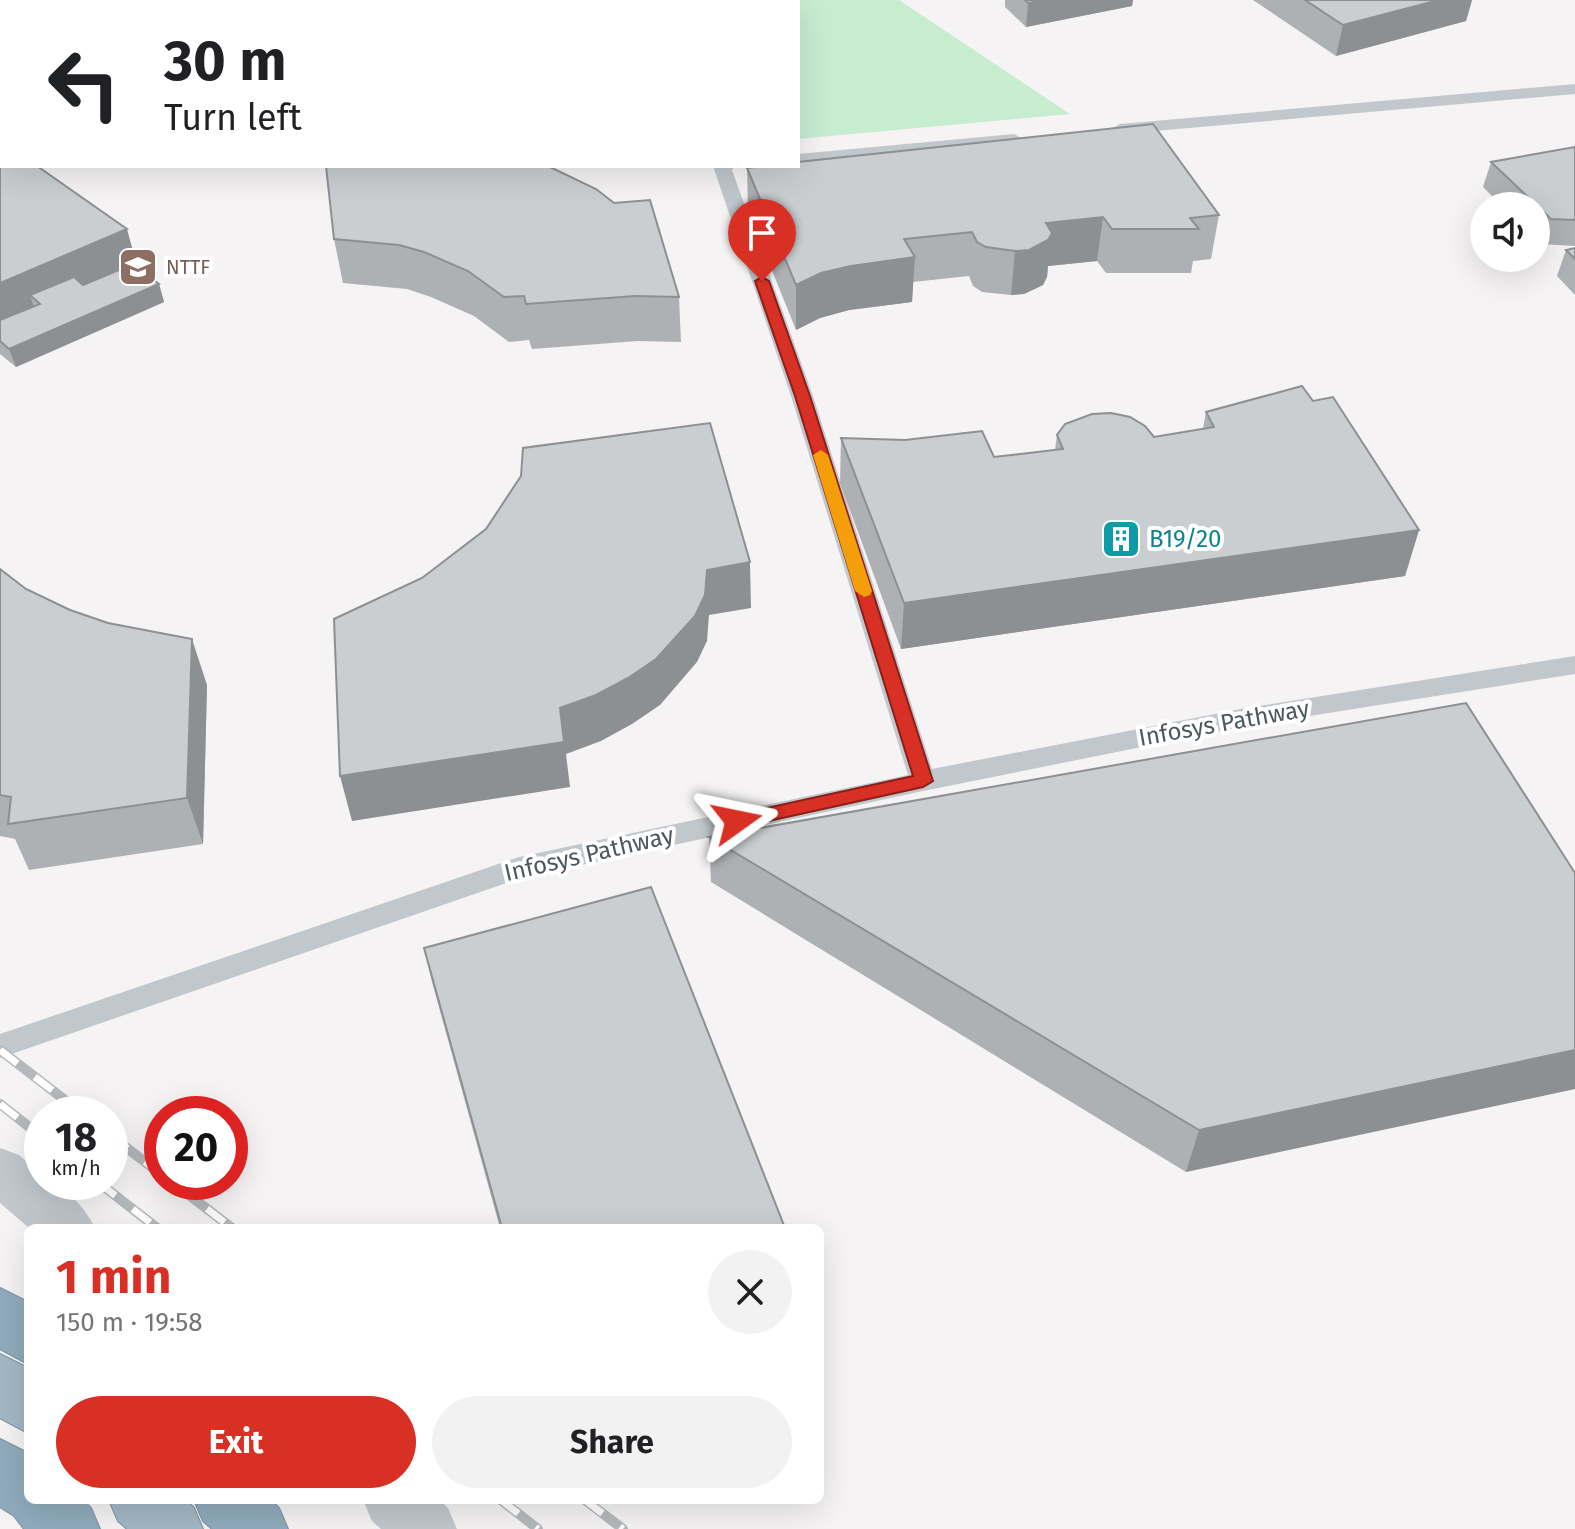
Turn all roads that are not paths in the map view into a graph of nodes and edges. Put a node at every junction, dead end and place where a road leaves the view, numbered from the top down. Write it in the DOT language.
graph roads {
  1 [pos="1575,89"];
  2 [pos="1096,132"];
  3 [pos="1033,138"];
  4 [pos="800,159"];
  5 [pos="723,168"];
  6 [pos="1575,665"];
  7 [pos="923,781"];
  8 [pos="0,1046"];
  9 [pos="0,1171"];
  10 [pos="63,1224"];
  11 [pos="0,1314"];
  12 [pos="24,1334"];
  13 [pos="0,1381"];
  14 [pos="24,1402"];
  15 [pos="0,1468"];
  16 [pos="24,1489"];
  17 [pos="42,1504"];
  18 [pos="144,1504"];
  19 [pos="229,1504"];
  20 [pos="398,1504"];
  21 [pos="70,1529"];
  22 [pos="173,1529"];
  23 [pos="258,1529"];
  24 [pos="427,1529"];
  1 -- 2 [label="lane"];
  3 -- 4 [label="lane"];
  5 -- 7 [label="lane"];
  6 -- 7 [label="lane, Infosys Pathway"];
  7 -- 8 [label="lane, Infosys Pathway"];
  9 -- 10 [label="street"];
  11 -- 12 [label="highway"];
  13 -- 14 [label="highway"];
  15 -- 16 [label="highway"];
  17 -- 21 [label="highway"];
  18 -- 22 [label="highway"];
  19 -- 23 [label="highway"];
  20 -- 24 [label="street"];
}
